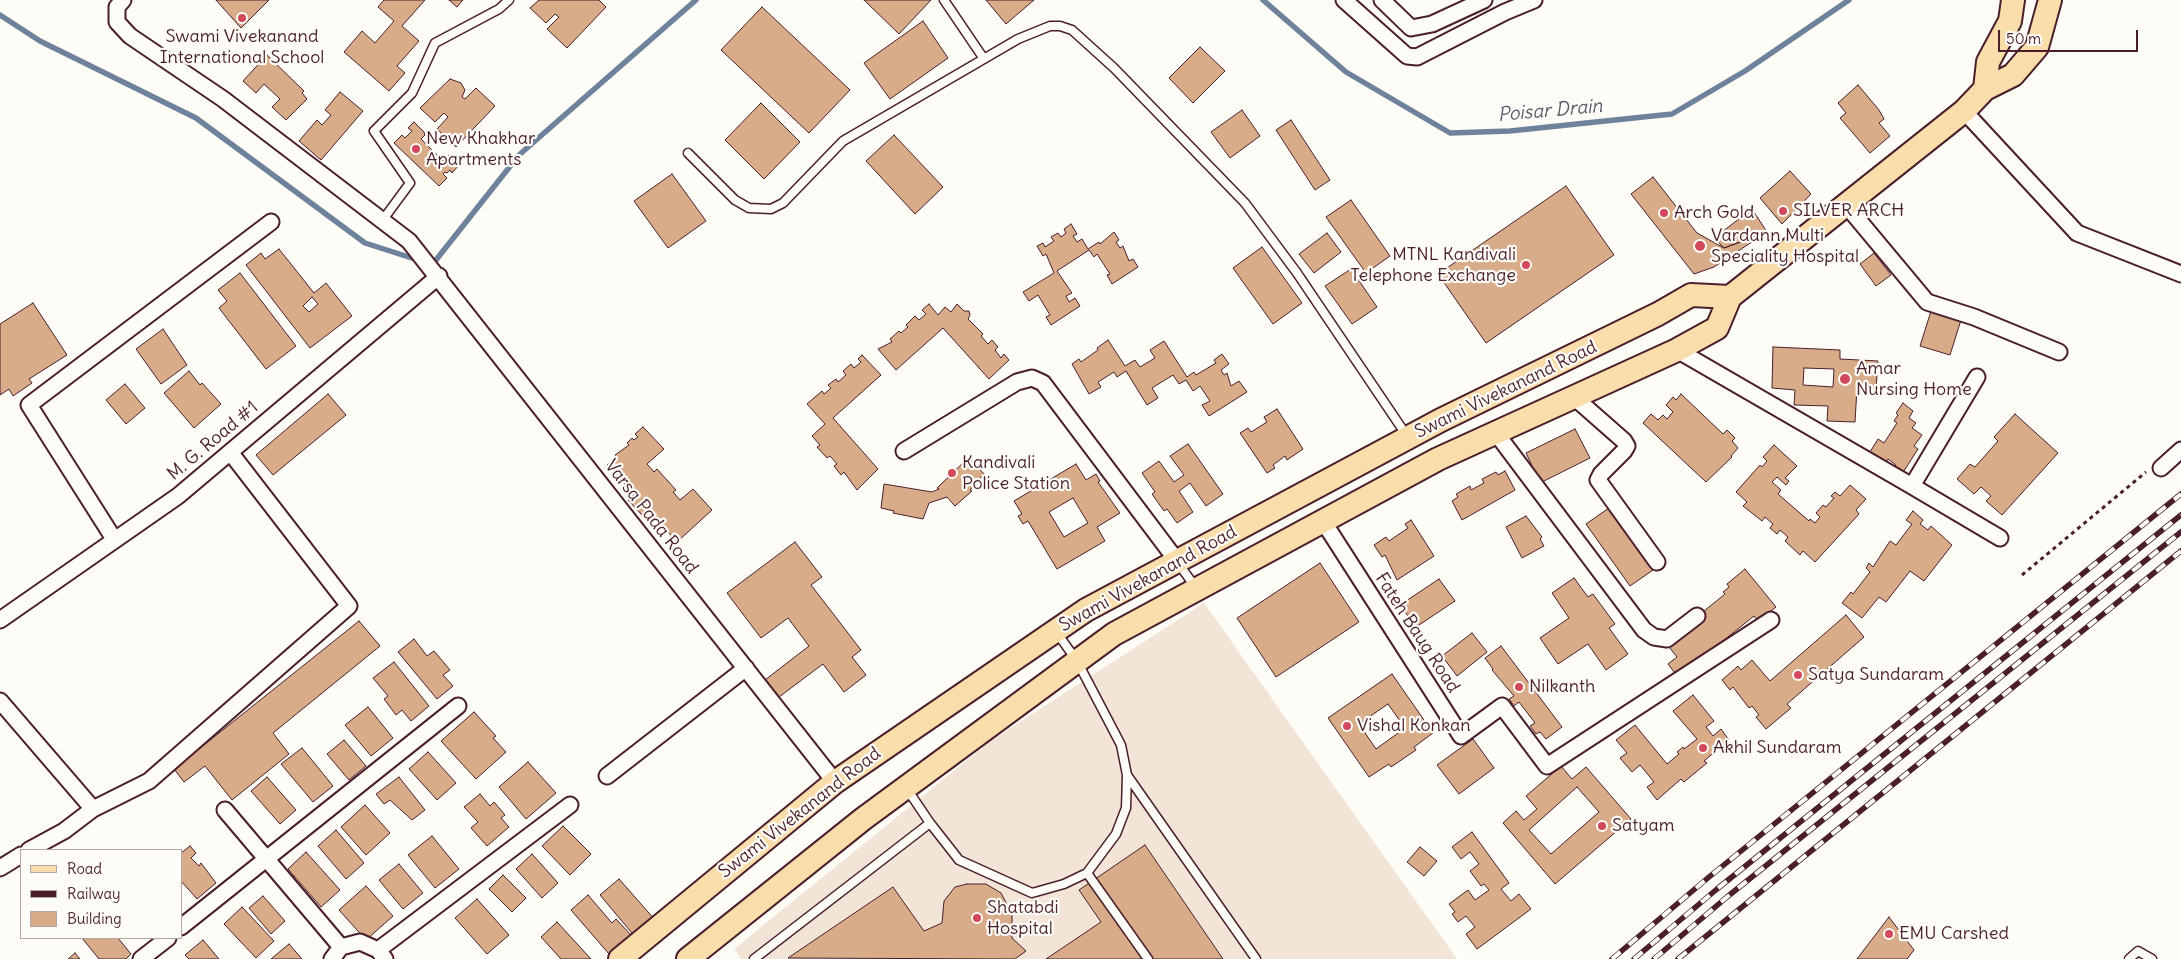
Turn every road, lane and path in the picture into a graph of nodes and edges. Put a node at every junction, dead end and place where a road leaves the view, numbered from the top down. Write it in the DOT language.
graph roads {
  1 [pos="123,0"];
  2 [pos="509,0"];
  3 [pos="944,0"];
  4 [pos="1344,0"];
  5 [pos="1382,0"];
  6 [pos="1484,0"];
  7 [pos="1534,0"];
  8 [pos="2050,0"];
  9 [pos="2012,10"];
  10 [pos="984,59"];
  11 [pos="1985,90"];
  12 [pos="1964,111"];
  13 [pos="688,153"];
  14 [pos="1846,205"];
  15 [pos="382,221"];
  16 [pos="271,222"];
  17 [pos="2181,274"];
  18 [pos="439,276"];
  19 [pos="1730,297"];
  20 [pos="1677,350"];
  21 [pos="2059,352"];
  22 [pos="1977,377"];
  23 [pos="1574,397"];
  24 [pos="1496,433"];
  25 [pos="1408,438"];
  26 [pos="2181,450"];
  27 [pos="904,451"];
  28 [pos="230,452"];
  29 [pos="2155,469"];
  30 [pos="1912,486"];
  31 [pos="1322,521"];
  32 [pos="2000,538"];
  33 [pos="114,540"];
  34 [pos="1177,561"];
  35 [pos="1657,562"];
  36 [pos="2022,575"];
  37 [pos="1197,589"];
  38 [pos="1697,616"];
  39 [pos="0,620"];
  40 [pos="1771,620"];
  41 [pos="1055,631"];
  42 [pos="1077,661"];
  43 [pos="746,668"];
  44 [pos="0,701"];
  45 [pos="458,706"];
  46 [pos="1127,775"];
  47 [pos="607,776"];
  48 [pos="835,782"];
  49 [pos="906,787"];
  50 [pos="570,805"];
  51 [pos="93,809"];
  52 [pos="225,810"];
  53 [pos="930,823"];
  54 [pos="31,849"];
  55 [pos="20,856"];
  56 [pos="266,859"];
  57 [pos="0,868"];
  58 [pos="1087,873"];
  59 [pos="182,926"];
  60 [pos="167,939"];
  61 [pos="336,953"];
  62 [pos="381,954"];
  63 [pos="702,955"];
  64 [pos="141,959"];
  65 [pos="620,959"];
  66 [pos="754,959"];
  67 [pos="1148,959"];
  68 [pos="1256,959"];
  69 [pos="2129,959"];
  70 [pos="2152,959"];
  1 -- 15 [label="street, Varsa Pada Road"];
  2 -- 15 [label="lane"];
  3 -- 10 [label="lane"];
  4 -- 7 [label="street"];
  5 -- 6 [label="street"];
  8 -- 11 [label="main road, Swami Vivekanand Road"];
  9 -- 11 [label="main road"];
  10 -- 13 [label="lane"];
  10 -- 25 [label="lane"];
  11 -- 12 [label="main road, Swami Vivekanand Road"];
  12 -- 14 [label="main road, Swami Vivekanand Road"];
  12 -- 17 [label="street"];
  14 -- 19 [label="main road, Swami Vivekanand Road"];
  14 -- 21 [label="street"];
  15 -- 18 [label="street, Varsa Pada Road"];
  16 -- 33 [label="street"];
  18 -- 28 [label="street, M. G. Road #1"];
  18 -- 43 [label="street, Varsa Pada Road"];
  19 -- 20 [label="main road, Swami Vivekanand Road"];
  19 -- 25 [label="main road, Swami Vivekanand Road"];
  20 -- 23 [label="main road, Swami Vivekanand Road"];
  20 -- 30 [label="street"];
  22 -- 30 [label="street"];
  23 -- 24 [label="main road, Swami Vivekanand Road"];
  23 -- 35 [label="street"];
  24 -- 31 [label="main road, Swami Vivekanand Road"];
  24 -- 38 [label="street"];
  25 -- 34 [label="main road, Swami Vivekanand Road"];
  26 -- 29 [label="street"];
  27 -- 34 [label="street"];
  28 -- 33 [label="street, M. G. Road #1"];
  28 -- 51 [label="street"];
  29 -- 36 [label="path"];
  30 -- 32 [label="street"];
  31 -- 37 [label="main road, Swami Vivekanand Road"];
  31 -- 40 [label="street, Fateh Baug Road"];
  33 -- 39 [label="street, M. G. Road #1"];
  34 -- 37 [label="lane"];
  34 -- 41 [label="main road, Swami Vivekanand Road"];
  37 -- 42 [label="main road, Swami Vivekanand Road"];
  41 -- 42 [label="lane"];
  41 -- 48 [label="main road, Swami Vivekanand Road"];
  42 -- 46 [label="lane"];
  42 -- 49 [label="main road, Swami Vivekanand Road"];
  43 -- 47 [label="street"];
  43 -- 48 [label="street, Varsa Pada Road"];
  44 -- 51 [label="street"];
  45 -- 56 [label="street"];
  46 -- 58 [label="lane"];
  46 -- 68 [label="lane"];
  48 -- 65 [label="main road, Swami Vivekanand Road"];
  49 -- 53 [label="lane"];
  49 -- 63 [label="main road, Swami Vivekanand Road"];
  50 -- 62 [label="street"];
  51 -- 54 [label="street"];
  52 -- 56 [label="street"];
  53 -- 58 [label="lane"];
  53 -- 66 [label="lane"];
  55 -- 57 [label="street"];
  56 -- 59 [label="street"];
  56 -- 61 [label="street"];
  58 -- 67 [label="lane"];
  60 -- 64 [label="street"];
  61 -- 62 [label="street"];
  69 -- 70 [label="lane"];
}
